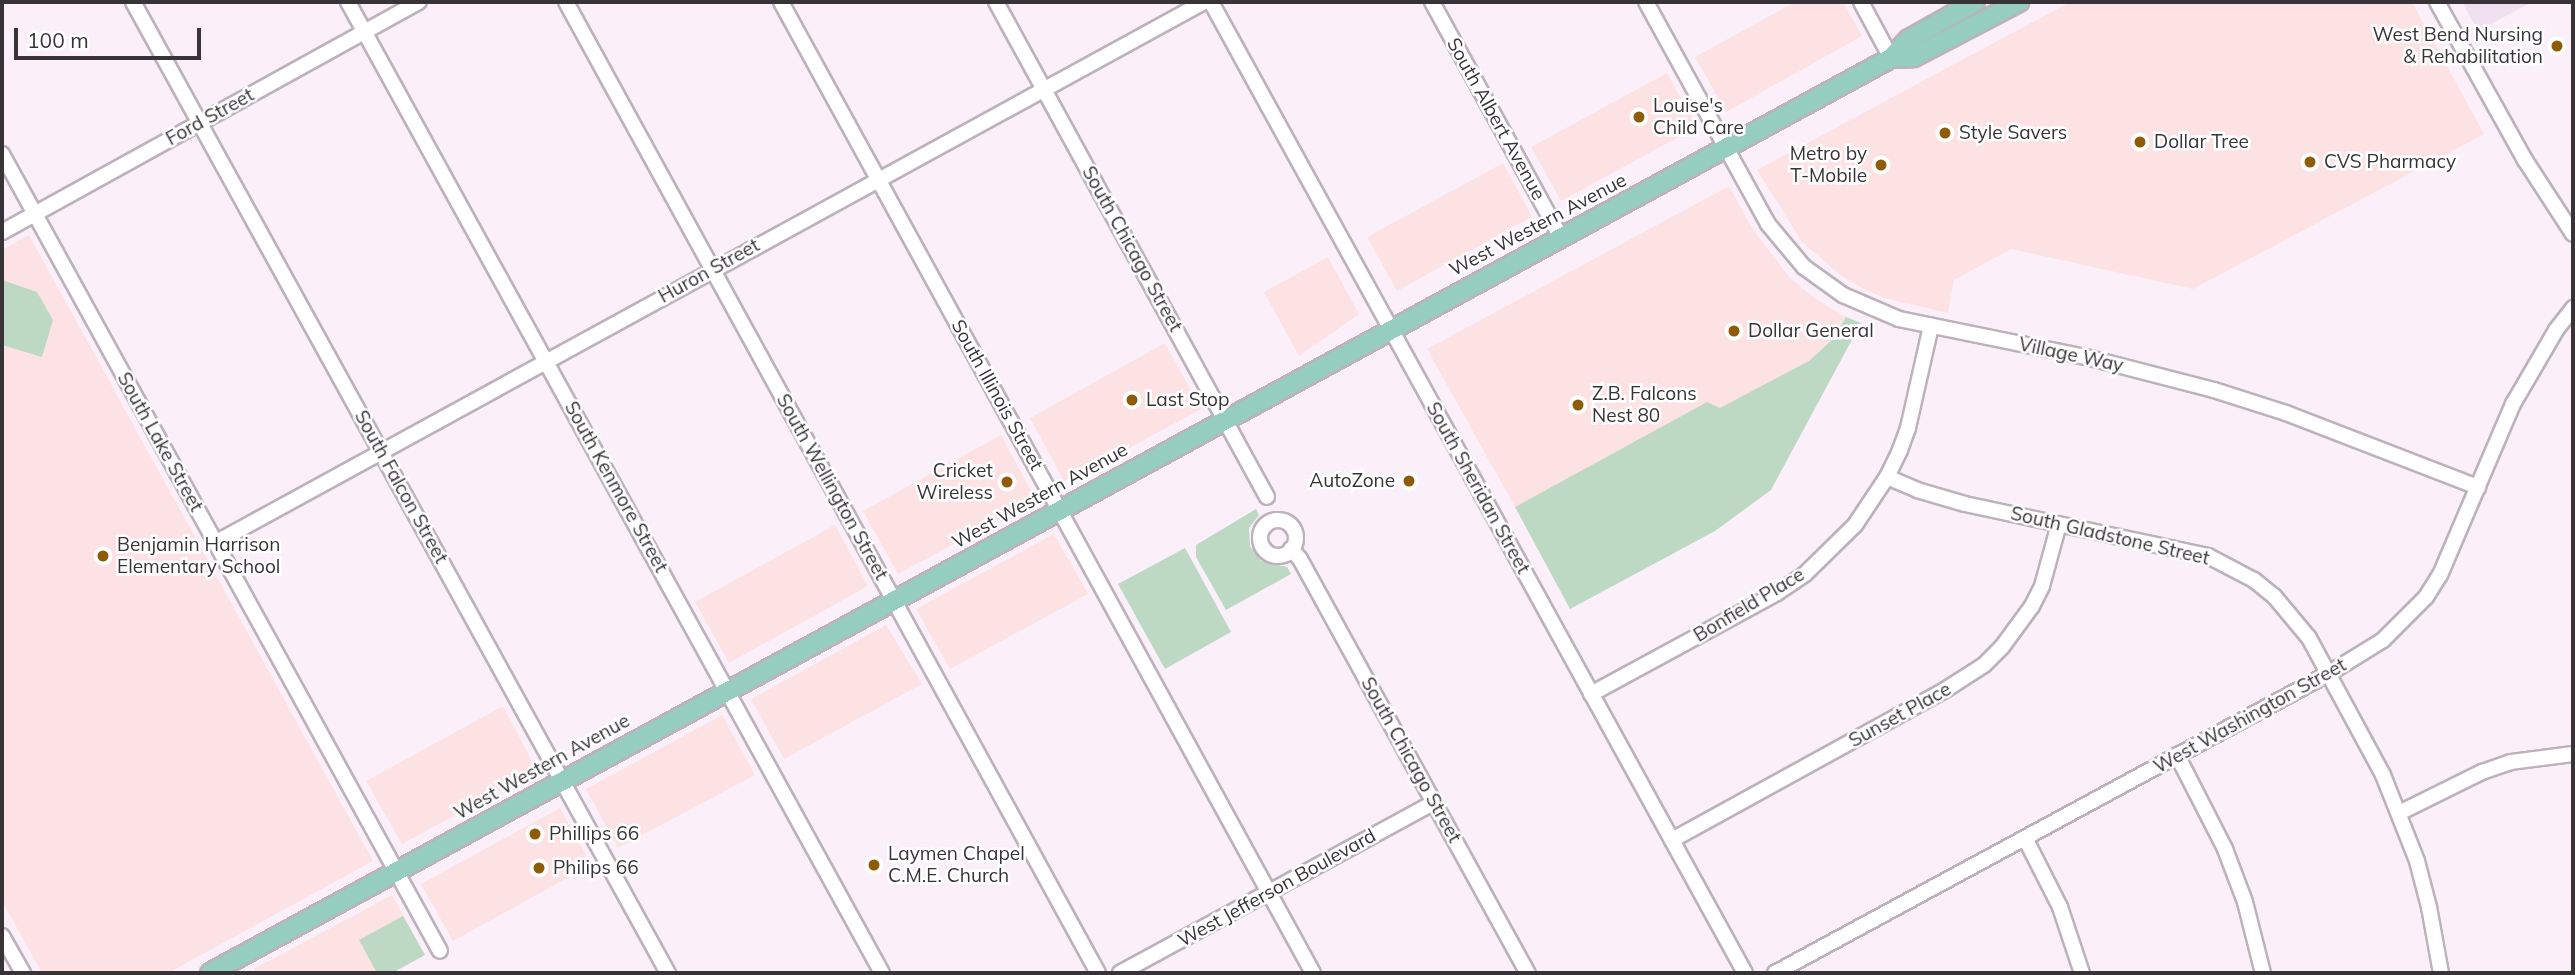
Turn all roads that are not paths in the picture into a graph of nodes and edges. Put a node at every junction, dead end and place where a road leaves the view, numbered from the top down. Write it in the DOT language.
graph roads {
  1 [pos="133,2"];
  2 [pos="348,2"];
  3 [pos="419,2"];
  4 [pos="566,2"];
  5 [pos="781,2"];
  6 [pos="996,2"];
  7 [pos="1204,2"];
  8 [pos="1211,2"];
  9 [pos="1432,2"];
  10 [pos="1646,2"];
  11 [pos="1861,2"];
  12 [pos="1975,2"];
  13 [pos="2019,2"];
  14 [pos="2437,2"];
  15 [pos="365,31"];
  16 [pos="1891,58"];
  17 [pos="1044,90"];
  18 [pos="200,123"];
  19 [pos="1725,147"];
  20 [pos="2,154"];
  21 [pos="878,179"];
  22 [pos="35,214"];
  23 [pos="2,232"];
  24 [pos="2573,234"];
  25 [pos="1560,236"];
  26 [pos="712,269"];
  27 [pos="2573,308"];
  28 [pos="1931,326"];
  29 [pos="1391,329"];
  30 [pos="546,360"];
  31 [pos="1224,418"];
  32 [pos="380,451"];
  33 [pos="1887,477"];
  34 [pos="2478,487"];
  35 [pos="1267,497"];
  36 [pos="1059,509"];
  37 [pos="2059,524"];
  38 [pos="215,543"];
  39 [pos="1291,550"];
  40 [pos="893,600"];
  41 [pos="2328,674"];
  42 [pos="727,690"];
  43 [pos="1591,694"];
  44 [pos="2573,754"];
  45 [pos="2177,755"];
  46 [pos="562,780"];
  47 [pos="1434,802"];
  48 [pos="2399,813"];
  49 [pos="2025,838"];
  50 [pos="1672,840"];
  51 [pos="396,871"];
  52 [pos="1269,892"];
  53 [pos="2,936"];
  54 [pos="440,951"];
  55 [pos="234,967"];
  56 [pos="23,973"];
  57 [pos="210,973"];
  58 [pos="668,973"];
  59 [pos="882,973"];
  60 [pos="1098,973"];
  61 [pos="1120,973"];
  62 [pos="1313,973"];
  63 [pos="1528,973"];
  64 [pos="1745,973"];
  65 [pos="1774,973"];
  66 [pos="2082,973"];
  67 [pos="2263,973"];
  68 [pos="2441,973"];
  1 -- 18 [label="street, South Falcon Street"];
  2 -- 15 [label="street, South Kenmore Street"];
  3 -- 15 [label="street, Ford Street"];
  4 -- 26 [label="street, South Wellington Street"];
  5 -- 21 [label="street, South Illinois Street"];
  6 -- 17 [label="street, South Chicago Street"];
  7 -- 17 [label="street, Huron Street"];
  8 -- 29 [label="street, South Sheridan Street"];
  9 -- 25 [label="street, South Albert Avenue"];
  10 -- 19 [label="street, Village Way"];
  11 -- 16 [label="street"];
  12 -- 16 [label="main road, West Western Avenue"];
  13 -- 16 [label="main road, West Western Avenue"];
  14 -- 24 [label="street"];
  15 -- 18 [label="street, Ford Street"];
  15 -- 30 [label="street, South Kenmore Street"];
  16 -- 19 [label="main road, West Western Avenue"];
  17 -- 21 [label="street, Huron Street"];
  17 -- 31 [label="street, South Chicago Street"];
  18 -- 22 [label="street, Ford Street"];
  18 -- 32 [label="street, South Falcon Street"];
  19 -- 25 [label="main road, West Western Avenue"];
  19 -- 28 [label="street, Village Way"];
  20 -- 22 [label="street, South Lake Street"];
  21 -- 26 [label="street, Huron Street"];
  21 -- 36 [label="street, South Illinois Street"];
  22 -- 23 [label="street, Ford Street"];
  22 -- 38 [label="street, South Lake Street"];
  25 -- 29 [label="main road, West Western Avenue"];
  26 -- 30 [label="street, Huron Street"];
  26 -- 40 [label="street, South Wellington Street"];
  27 -- 34 [label="street, West Washington Street"];
  28 -- 33 [label="street, Bonfield Place"];
  28 -- 34 [label="street, Village Way"];
  29 -- 31 [label="main road, West Western Avenue"];
  29 -- 43 [label="street, South Sheridan Street"];
  30 -- 32 [label="street, Huron Street"];
  30 -- 42 [label="street, South Kenmore Street"];
  31 -- 35 [label="street, South Chicago Street"];
  31 -- 36 [label="main road, West Western Avenue"];
  32 -- 38 [label="street, Huron Street"];
  32 -- 46 [label="street, South Falcon Street"];
  33 -- 37 [label="street, South Gladstone Street"];
  33 -- 43 [label="street, Bonfield Place"];
  34 -- 41 [label="street, West Washington Street"];
  36 -- 40 [label="main road, West Western Avenue"];
  36 -- 52 [label="street, South Illinois Street"];
  37 -- 41 [label="street, South Gladstone Street"];
  37 -- 50 [label="street, Sunset Place"];
  38 -- 51 [label="street, South Lake Street"];
  39 -- 47 [label="street, South Chicago Street"];
  40 -- 42 [label="main road, West Western Avenue"];
  40 -- 60 [label="street, South Wellington Street"];
  41 -- 45 [label="street, West Washington Street"];
  41 -- 48 [label="street, South Gladstone Street"];
  42 -- 46 [label="main road, West Western Avenue"];
  42 -- 59 [label="street, South Kenmore Street"];
  43 -- 50 [label="street, South Sheridan Street"];
  44 -- 48 [label="street"];
  45 -- 49 [label="street, West Washington Street"];
  45 -- 67 [label="street"];
  46 -- 51 [label="main road, West Western Avenue"];
  46 -- 58 [label="street, South Falcon Street"];
  47 -- 52 [label="street, West Jefferson Boulevard"];
  47 -- 63 [label="street, South Chicago Street"];
  48 -- 68 [label="street, South Gladstone Street"];
  49 -- 65 [label="street, West Washington Street"];
  49 -- 66 [label="street"];
  50 -- 64 [label="street, South Sheridan Street"];
  51 -- 54 [label="street, South Lake Street"];
  51 -- 55 [label="main road, West Western Avenue"];
  52 -- 61 [label="street, West Jefferson Boulevard"];
  52 -- 62 [label="street, South Illinois Street"];
  53 -- 56 [label="street"];
  55 -- 57 [label="main road, West Western Avenue"];
}
